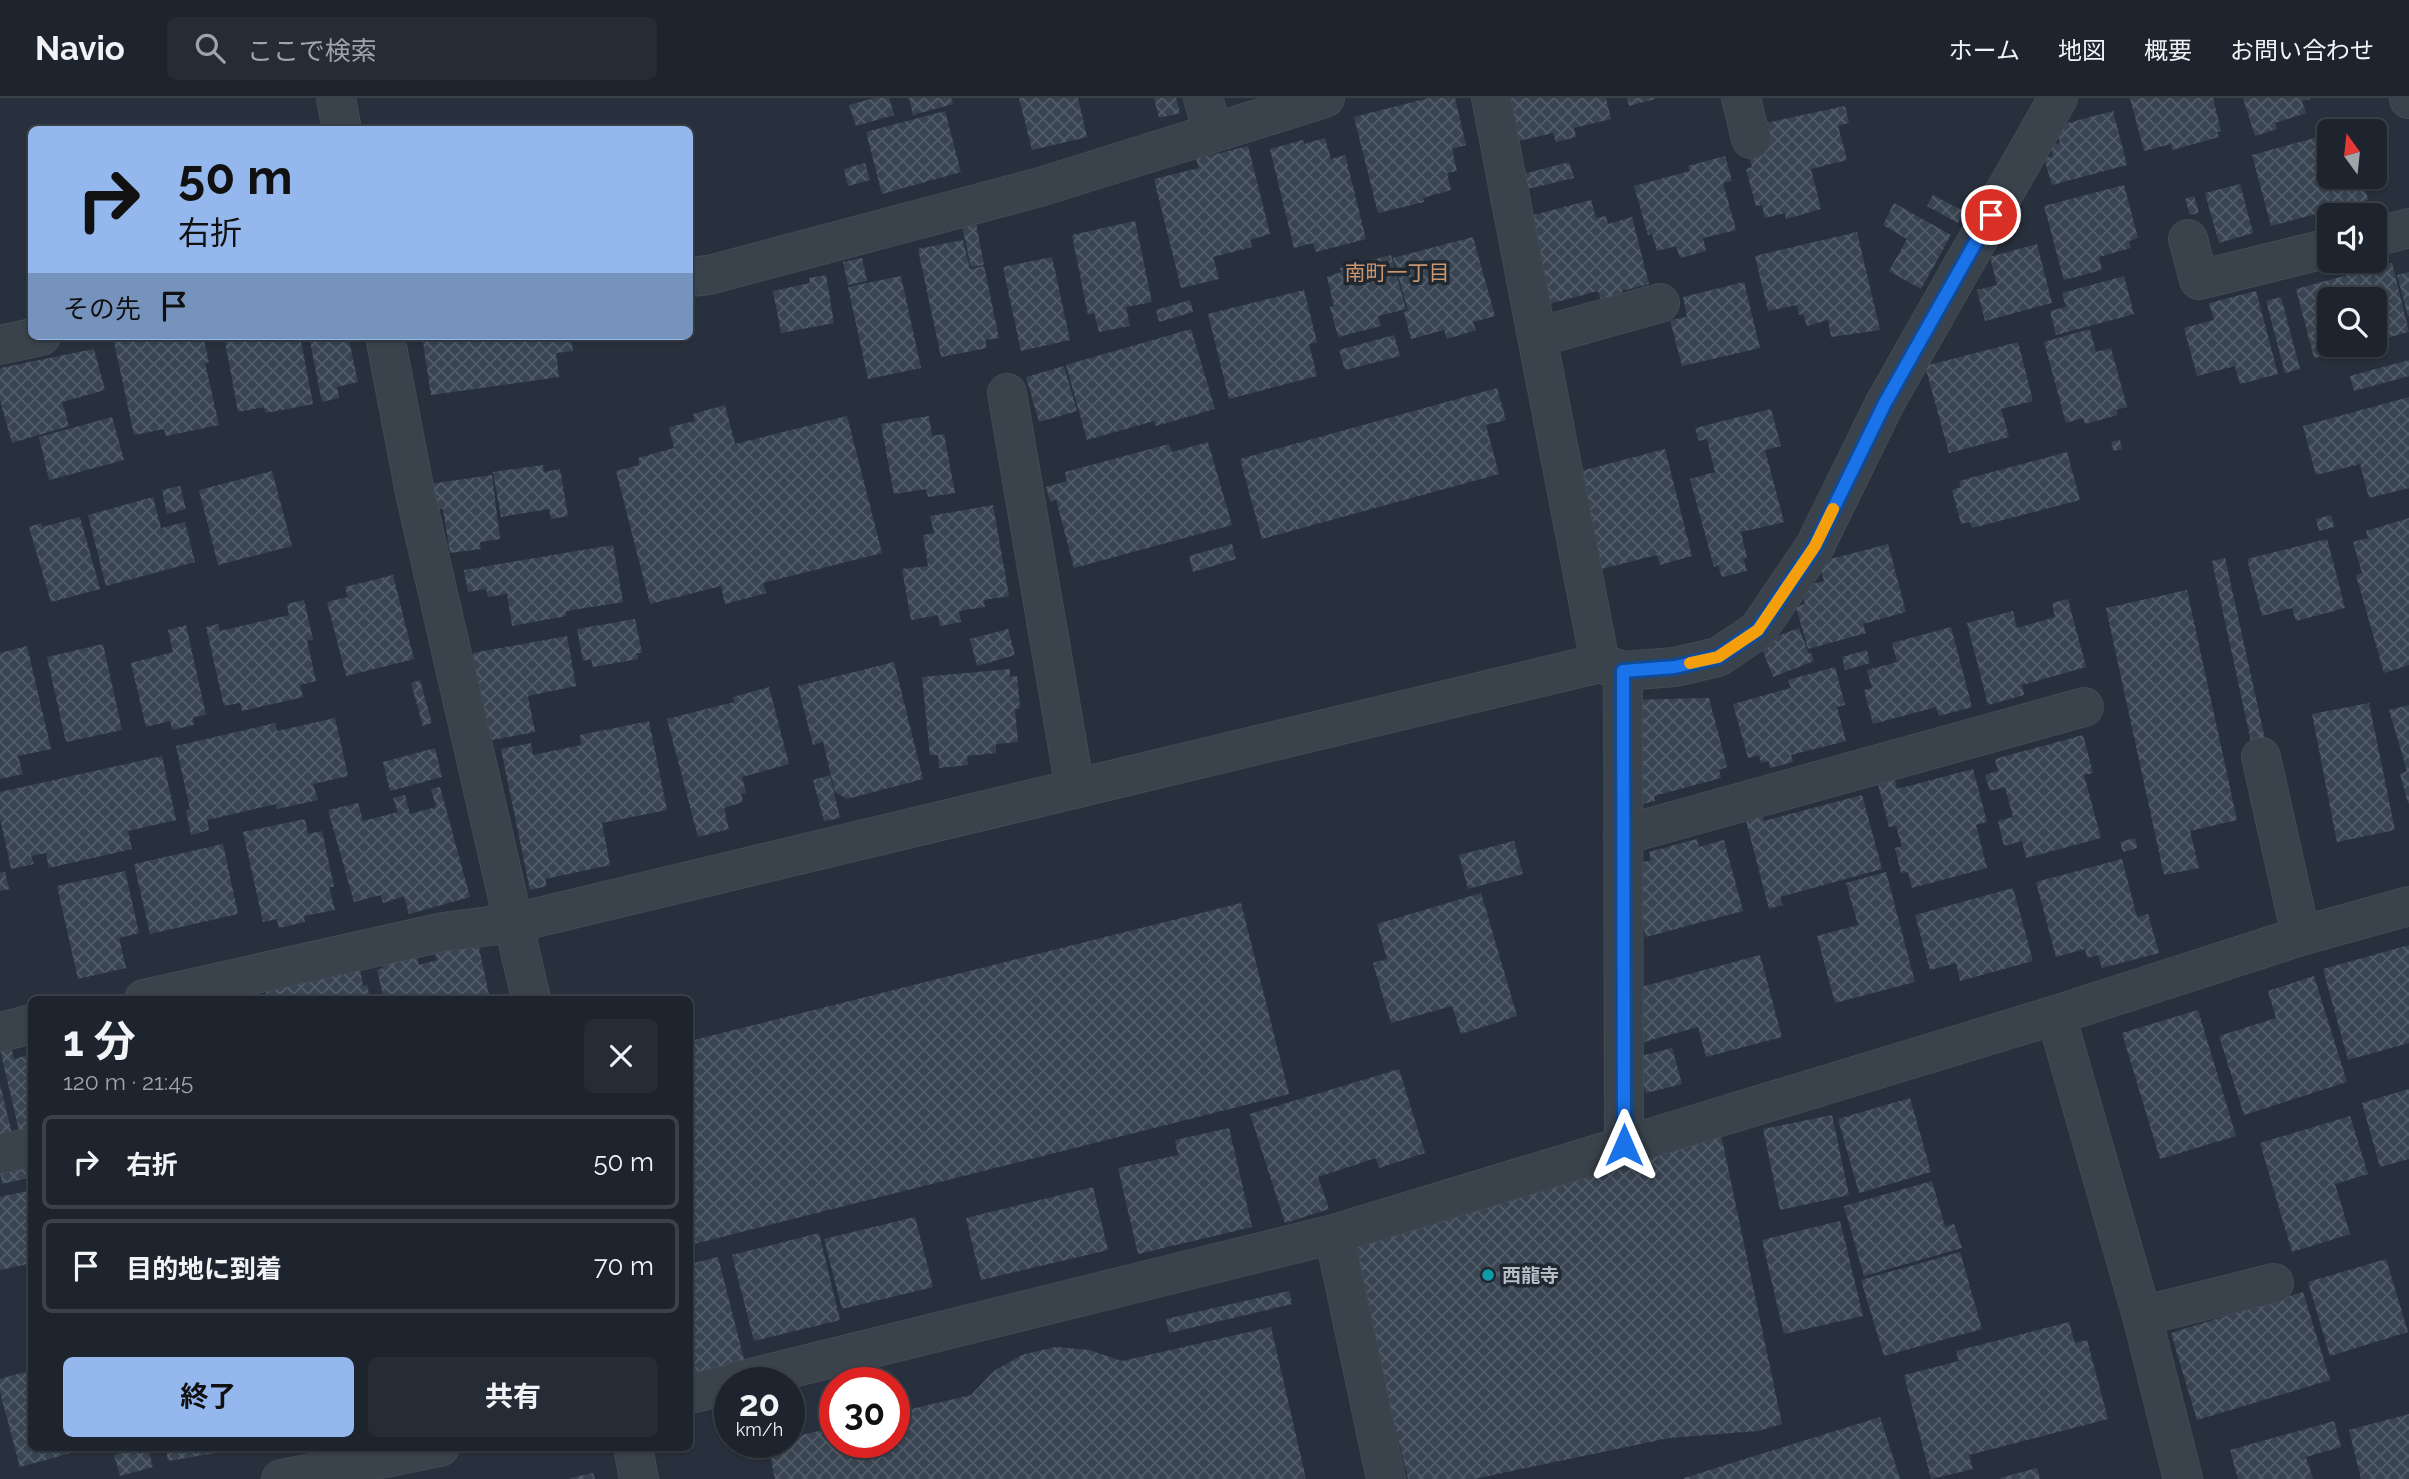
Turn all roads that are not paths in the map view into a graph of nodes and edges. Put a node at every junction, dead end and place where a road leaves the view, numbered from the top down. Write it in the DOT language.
graph roads {
  1 [pos="336,98"];
  2 [pos="1325,98"];
  3 [pos="1491,98"];
  4 [pos="1741,98"];
  5 [pos="2058,98"];
  6 [pos="1208,116"];
  7 [pos="341,126"];
  8 [pos="1751,139"];
  9 [pos="2409,228"];
  10 [pos="2387,234"];
  11 [pos="2188,239"];
  12 [pos="2317,251"];
  13 [pos="693,277"];
  14 [pos="1660,303"];
  15 [pos="1538,337"];
  16 [pos="28,339"];
  17 [pos="386,340"];
  18 [pos="0,345"];
  19 [pos="1007,393"];
  20 [pos="1611,667"];
  21 [pos="2084,707"];
  22 [pos="2261,757"];
  23 [pos="1075,789"];
  24 [pos="1623,835"];
  25 [pos="2409,905"];
  26 [pos="514,923"];
  27 [pos="2301,936"];
  28 [pos="157,996"];
  29 [pos="530,996"];
  30 [pos="2056,1014"];
  31 [pos="28,1025"];
  32 [pos="0,1031"];
  33 [pos="1624,1145"];
  34 [pos="28,1148"];
  35 [pos="0,1154"];
  36 [pos="1334,1234"];
  37 [pos="2274,1283"];
  38 [pos="2141,1317"];
  39 [pos="796,1367"];
  40 [pos="714,1388"];
  41 [pos="693,1393"];
  42 [pos="425,1451"];
  43 [pos="634,1451"];
  44 [pos="337,1474"];
  45 [pos="281,1479"];
  46 [pos="639,1479"];
  47 [pos="1386,1479"];
  48 [pos="2183,1479"];
  1 -- 7 [label="street"];
  2 -- 6 [label="street"];
  3 -- 15 [label="street"];
  4 -- 8 [label="street"];
  5 -- 20 [label="street"];
  6 -- 13 [label="street"];
  9 -- 10 [label="street"];
  11 -- 12 [label="street"];
  14 -- 15 [label="street"];
  15 -- 20 [label="street"];
  16 -- 18 [label="street"];
  17 -- 26 [label="street"];
  19 -- 23 [label="street"];
  20 -- 23 [label="street"];
  20 -- 24 [label="street"];
  21 -- 24 [label="street"];
  22 -- 27 [label="street"];
  23 -- 26 [label="street"];
  24 -- 33 [label="street"];
  25 -- 27 [label="street"];
  26 -- 28 [label="street"];
  26 -- 29 [label="street"];
  27 -- 30 [label="street"];
  30 -- 33 [label="street"];
  30 -- 38 [label="street"];
  31 -- 32 [label="street"];
  33 -- 36 [label="street"];
  34 -- 35 [label="street"];
  36 -- 39 [label="street"];
  36 -- 47 [label="street"];
  37 -- 38 [label="street"];
  38 -- 48 [label="street"];
  40 -- 41 [label="street"];
  42 -- 44 [label="street"];
  43 -- 46 [label="street"];
  44 -- 45 [label="street"];
}
